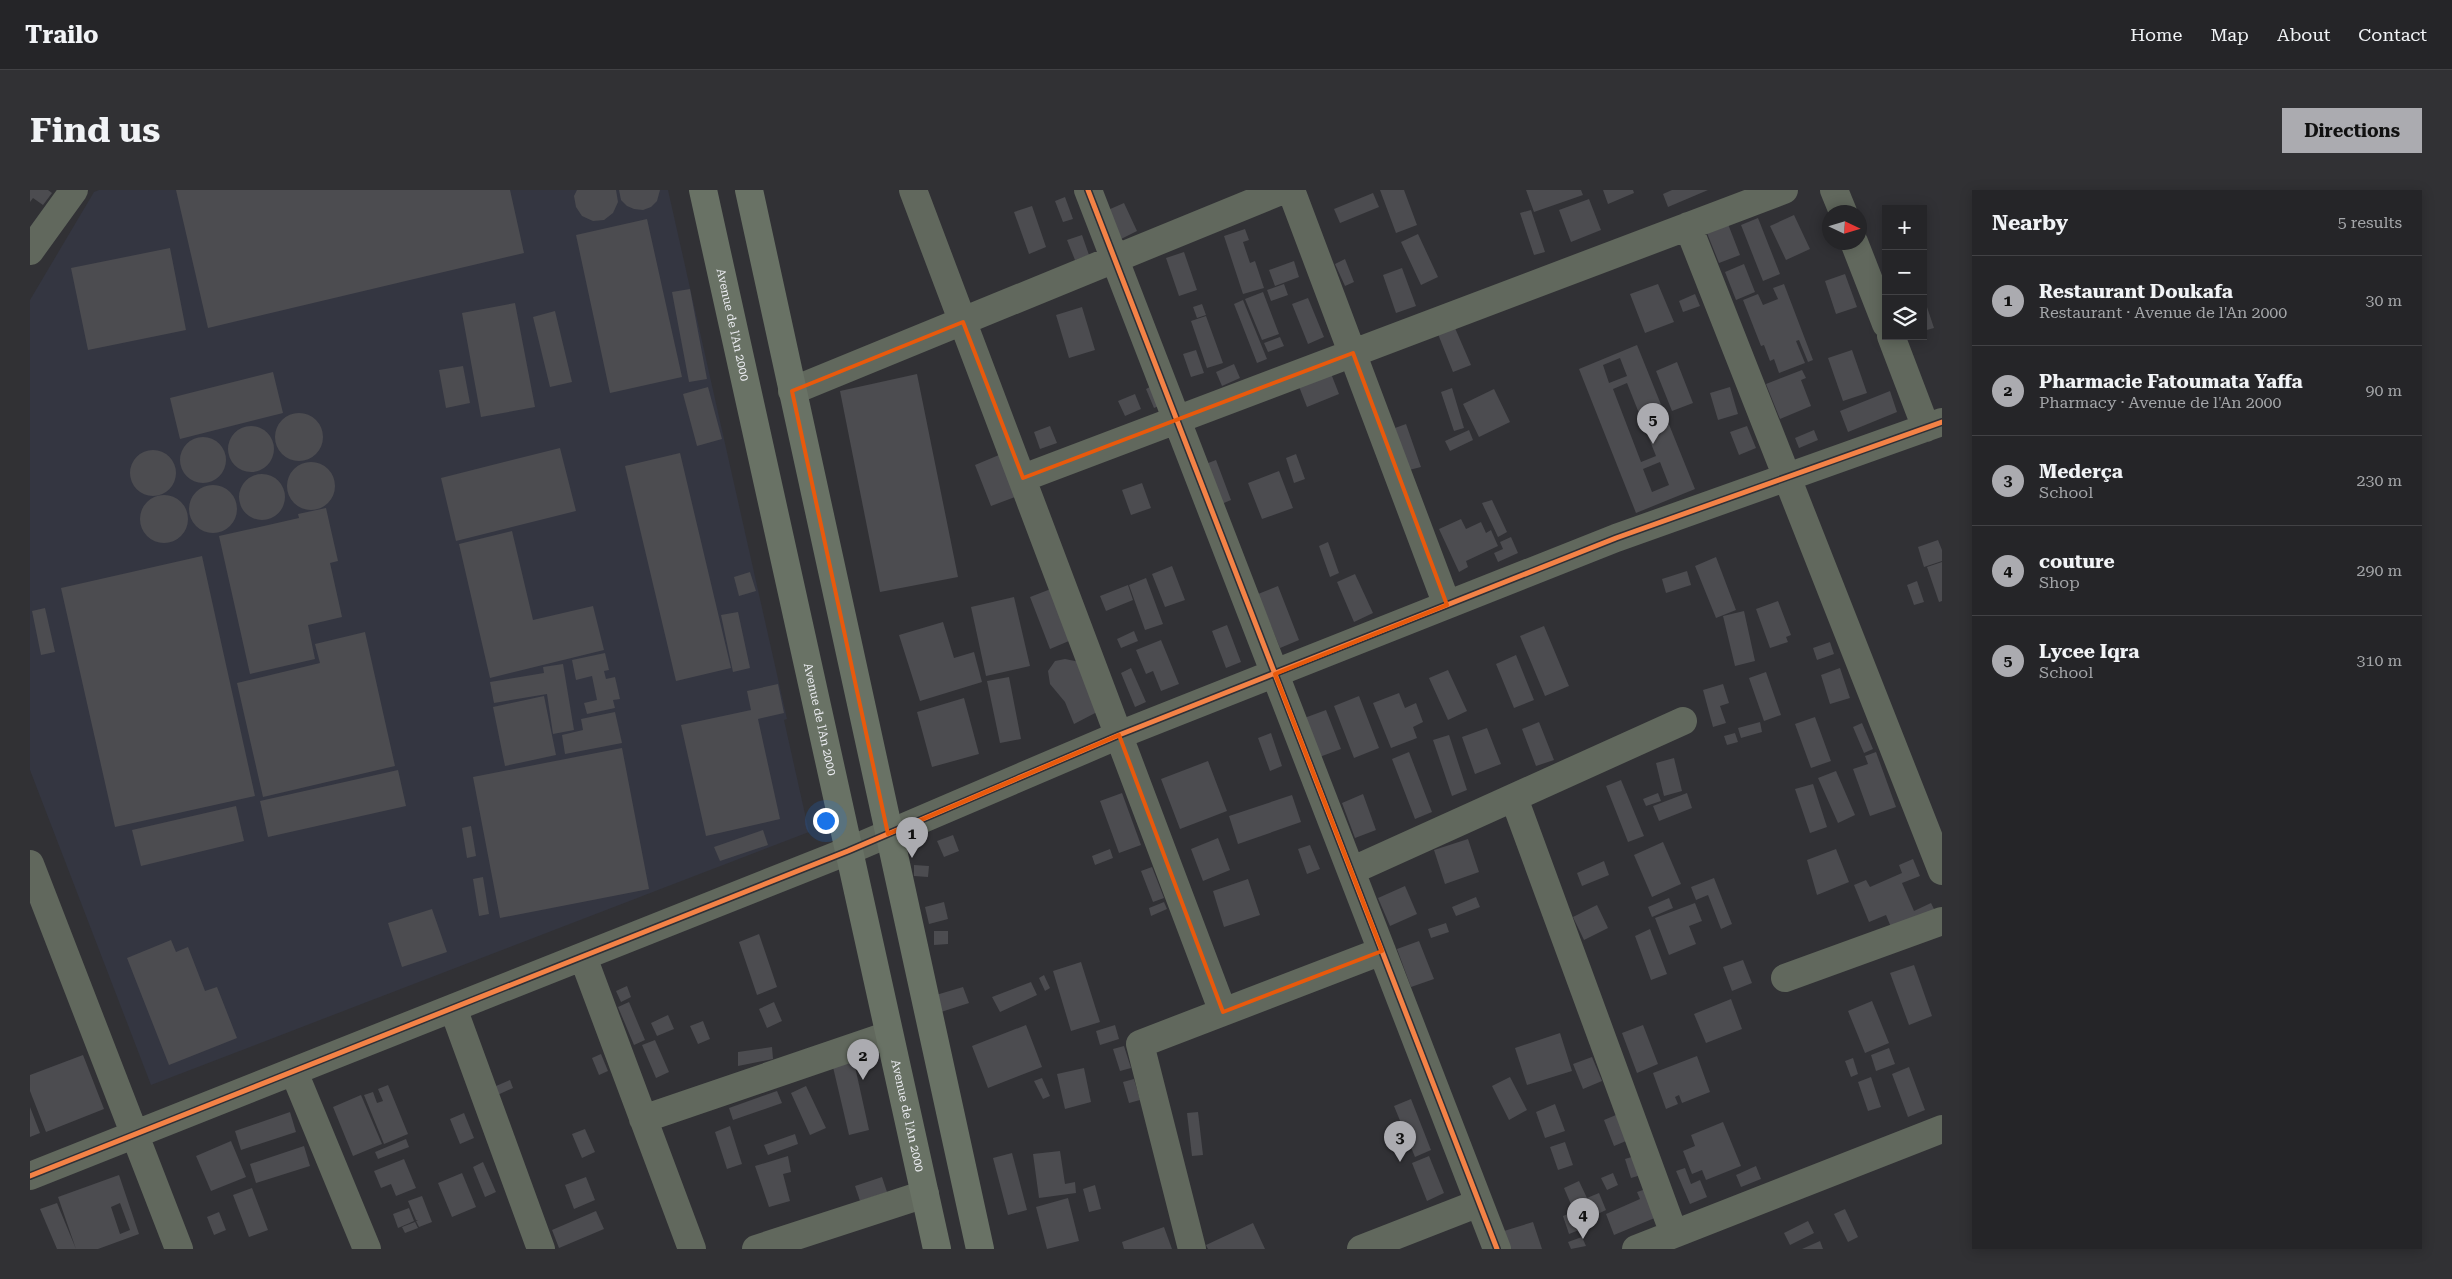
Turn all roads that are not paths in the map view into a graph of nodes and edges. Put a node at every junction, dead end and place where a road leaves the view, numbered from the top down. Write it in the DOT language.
graph roads {
  1 [pos="74,190"];
  2 [pos="703,190"];
  3 [pos="749,190"];
  4 [pos="913,190"];
  5 [pos="1088,190"];
  6 [pos="1283,190"];
  7 [pos="1291,190"];
  8 [pos="1784,190"];
  9 [pos="1834,190"];
  10 [pos="1840,205"];
  11 [pos="1688,226"];
  12 [pos="1857,250"];
  13 [pos="30,251"];
  14 [pos="1115,259"];
  15 [pos="1882,314"];
  16 [pos="963,322"];
  17 [pos="1893,340"];
  18 [pos="1353,353"];
  19 [pos="792,390"];
  20 [pos="1177,420"];
  21 [pos="1934,425"];
  22 [pos="1023,478"];
  23 [pos="1786,478"];
  24 [pos="1447,605"];
  25 [pos="1275,674"];
  26 [pos="1683,721"];
  27 [pos="1119,735"];
  28 [pos="1514,798"];
  29 [pos="888,834"];
  30 [pos="848,851"];
  31 [pos="30,864"];
  32 [pos="1351,870"];
  33 [pos="1942,871"];
  34 [pos="1942,921"];
  35 [pos="1382,951"];
  36 [pos="583,957"];
  37 [pos="1785,978"];
  38 [pos="453,1008"];
  39 [pos="1223,1012"];
  40 [pos="890,1035"];
  41 [pos="294,1072"];
  42 [pos="643,1120"];
  43 [pos="1942,1129"];
  44 [pos="134,1135"];
  45 [pos="30,1176"];
  46 [pos="925,1194"];
  47 [pos="1479,1203"];
  48 [pos="1674,1234"];
  49 [pos="178,1249"];
  50 [pos="367,1249"];
  51 [pos="541,1249"];
  52 [pos="692,1249"];
  53 [pos="756,1249"];
  54 [pos="937,1249"];
  55 [pos="980,1249"];
  56 [pos="1192,1249"];
  57 [pos="1361,1249"];
  58 [pos="1497,1249"];
  59 [pos="1636,1249"];
  1 -- 13 [label="street"];
  2 -- 30 [label="main road, Avenue de l'An 2000"];
  3 -- 19 [label="main road"];
  4 -- 16 [label="street"];
  5 -- 14 [label="street"];
  6 -- 14 [label="street"];
  7 -- 18 [label="street"];
  8 -- 11 [label="street"];
  9 -- 10 [label="street"];
  11 -- 18 [label="street"];
  11 -- 23 [label="street"];
  12 -- 15 [label="street"];
  14 -- 16 [label="street"];
  14 -- 20 [label="street"];
  16 -- 19 [label="street"];
  16 -- 22 [label="street"];
  17 -- 21 [label="street"];
  18 -- 20 [label="street"];
  18 -- 24 [label="street"];
  19 -- 29 [label="main road"];
  20 -- 22 [label="street"];
  20 -- 25 [label="street"];
  21 -- 23 [label="street"];
  22 -- 27 [label="street"];
  23 -- 24 [label="street"];
  23 -- 33 [label="street"];
  24 -- 25 [label="street"];
  25 -- 27 [label="street"];
  25 -- 32 [label="street"];
  26 -- 28 [label="street"];
  27 -- 29 [label="street"];
  27 -- 39 [label="street"];
  28 -- 32 [label="street"];
  28 -- 48 [label="street"];
  29 -- 30 [label="street"];
  29 -- 55 [label="main road"];
  30 -- 36 [label="street"];
  30 -- 40 [label="main road, Avenue de l'An 2000"];
  31 -- 44 [label="street"];
  32 -- 35 [label="street"];
  34 -- 37 [label="street"];
  35 -- 39 [label="street"];
  35 -- 47 [label="street"];
  36 -- 38 [label="street"];
  36 -- 42 [label="street"];
  38 -- 41 [label="street"];
  38 -- 51 [label="street"];
  39 -- 56 [label="street"];
  40 -- 42 [label="street"];
  40 -- 46 [label="main road, Avenue de l'An 2000"];
  41 -- 44 [label="street"];
  41 -- 50 [label="street"];
  42 -- 52 [label="street"];
  43 -- 48 [label="street"];
  44 -- 45 [label="street"];
  44 -- 49 [label="street"];
  46 -- 53 [label="street"];
  46 -- 54 [label="main road, Avenue de l'An 2000"];
  47 -- 57 [label="street"];
  47 -- 58 [label="street"];
  48 -- 59 [label="street"];
}
